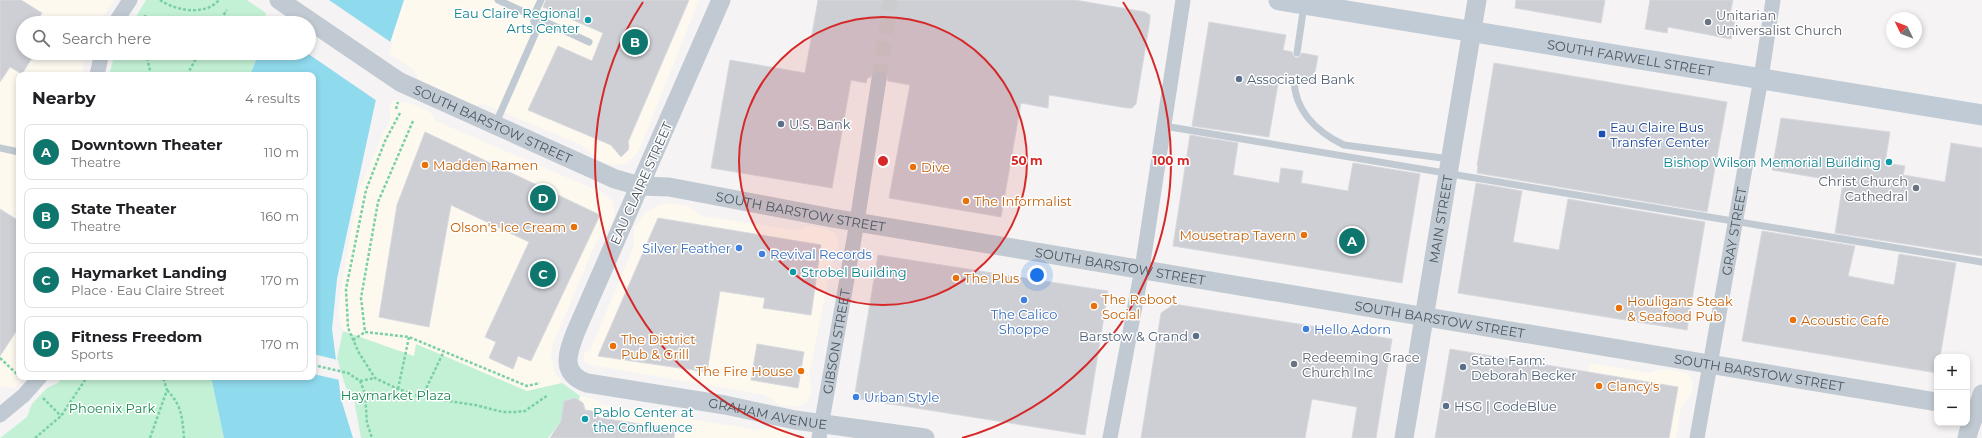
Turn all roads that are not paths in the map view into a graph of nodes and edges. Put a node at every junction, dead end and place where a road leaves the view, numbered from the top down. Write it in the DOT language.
graph roads {
  1 [pos="130,0"];
  2 [pos="279,0"];
  3 [pos="498,0"];
  4 [pos="540,0"];
  5 [pos="721,0"];
  6 [pos="1183,0"];
  7 [pos="1279,0"];
  8 [pos="1477,0"];
  9 [pos="1774,0"];
  10 [pos="1304,4"];
  11 [pos="120,16"];
  12 [pos="304,16"];
  13 [pos="533,17"];
  14 [pos="316,24"];
  15 [pos="1472,30"];
  16 [pos="588,42"];
  17 [pos="1297,53"];
  18 [pos="100,60"];
  19 [pos="97,72"];
  20 [pos="1761,78"];
  21 [pos="879,79"];
  22 [pos="1294,80"];
  23 [pos="1982,115"];
  24 [pos="495,125"];
  25 [pos="1164,126"];
  26 [pos="0,148"];
  27 [pos="16,151"];
  28 [pos="1450,166"];
  29 [pos="640,186"];
  30 [pos="857,222"];
  31 [pos="1735,222"];
  32 [pos="1982,262"];
  33 [pos="1142,269"];
  34 [pos="1425,316"];
  35 [pos="1710,363"];
  36 [pos="569,368"];
  37 [pos="37,380"];
  38 [pos="1934,401"];
  39 [pos="1977,405"];
  40 [pos="0,415"];
  41 [pos="820,430"];
  42 [pos="925,438"];
  43 [pos="1110,438"];
  44 [pos="1404,438"];
  45 [pos="1697,438"];
  46 [pos="1967,438"];
  1 -- 11 [label="street"];
  2 -- 12 [label="street, SOUTH BARSTOW STREET"];
  3 -- 13 [label="lane"];
  4 -- 13 [label="lane"];
  5 -- 29 [label="street, EAU CLAIRE STREET"];
  6 -- 25 [label="street"];
  7 -- 10 [label="main road, SOUTH FARWELL STREET"];
  8 -- 15 [label="street, MAIN STREET"];
  9 -- 20 [label="street, GRAY STREET"];
  10 -- 15 [label="main road, SOUTH FARWELL STREET"];
  10 -- 17 [label="lane"];
  13 -- 16 [label="lane"];
  13 -- 24 [label="lane"];
  14 -- 24 [label="street, SOUTH BARSTOW STREET"];
  15 -- 20 [label="main road, SOUTH FARWELL STREET"];
  15 -- 28 [label="street, MAIN STREET"];
  18 -- 19 [label="street"];
  20 -- 23 [label="main road, SOUTH FARWELL STREET"];
  20 -- 31 [label="street, GRAY STREET"];
  21 -- 30 [label="street, GIBSON STREET"];
  22 -- 28 [label="lane"];
  24 -- 29 [label="street, SOUTH BARSTOW STREET"];
  25 -- 28 [label="lane"];
  25 -- 33 [label="street"];
  26 -- 27 [label="lane"];
  28 -- 31 [label="lane"];
  28 -- 34 [label="street, MAIN STREET"];
  29 -- 30 [label="street, SOUTH BARSTOW STREET"];
  29 -- 36 [label="street, EAU CLAIRE STREET"];
  30 -- 33 [label="street, SOUTH BARSTOW STREET"];
  30 -- 41 [label="street, GIBSON STREET"];
  31 -- 32 [label="lane"];
  31 -- 35 [label="street, GRAY STREET"];
  33 -- 34 [label="street, SOUTH BARSTOW STREET"];
  33 -- 43 [label="street"];
  34 -- 35 [label="street, SOUTH BARSTOW STREET"];
  34 -- 44 [label="street, MAIN STREET"];
  35 -- 38 [label="street, SOUTH BARSTOW STREET"];
  35 -- 45 [label="street, GRAY STREET"];
  36 -- 41 [label="street, GRAHAM AVENUE"];
  37 -- 40 [label="street"];
  39 -- 46 [label="street"];
  41 -- 42 [label="street, GRAHAM AVENUE"];
}
